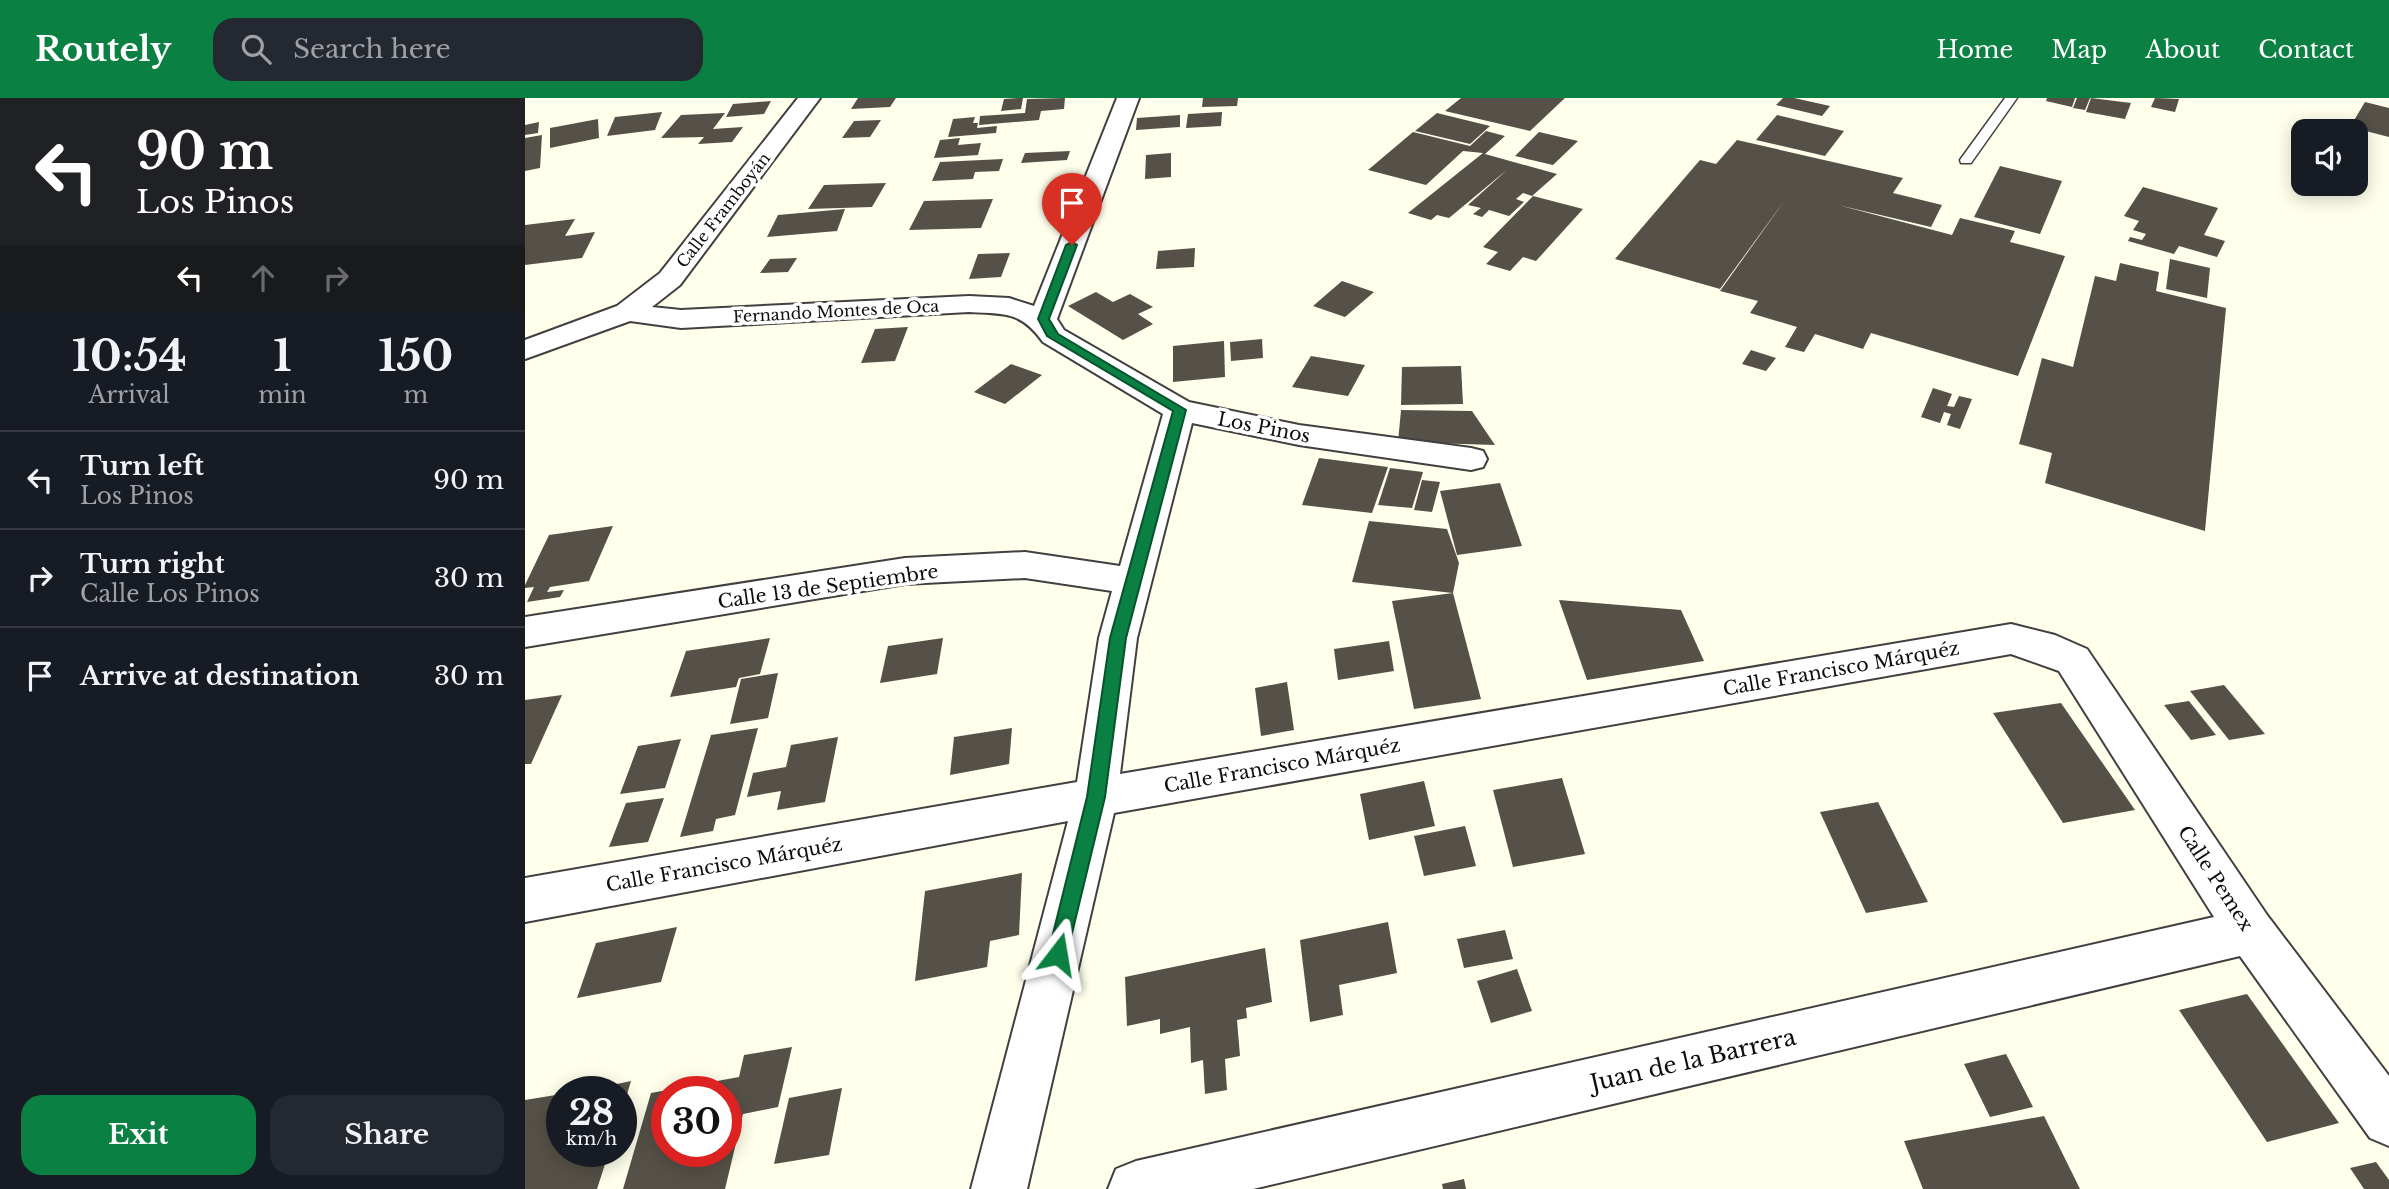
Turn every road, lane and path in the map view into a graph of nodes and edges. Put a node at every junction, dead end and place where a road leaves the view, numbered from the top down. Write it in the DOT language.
graph roads {
  1 [pos="809,98"];
  2 [pos="1128,98"];
  3 [pos="2011,98"];
  4 [pos="1966,160"];
  5 [pos="627,312"];
  6 [pos="1044,319"];
  7 [pos="525,350"];
  8 [pos="1180,410"];
  9 [pos="1471,459"];
  10 [pos="1132,581"];
  11 [pos="525,632"];
  12 [pos="2041,646"];
  13 [pos="1096,797"];
  14 [pos="525,900"];
  15 [pos="2251,931"];
  16 [pos="2389,1118"];
  17 [pos="999,1189"];
  18 [pos="1136,1189"];
  1 -- 5 [label="street, Calle Framboyán"];
  2 -- 6 [label="street"];
  3 -- 4 [label="lane"];
  5 -- 6 [label="street, Fernando Montes de Oca"];
  5 -- 7 [label="street"];
  6 -- 8 [label="street, Los Pinos"];
  8 -- 9 [label="street, Los Pinos"];
  8 -- 10 [label="street"];
  10 -- 11 [label="street, Calle 13 de Septiembre"];
  10 -- 13 [label="street"];
  12 -- 13 [label="street, Calle Francisco Márquéz"];
  12 -- 15 [label="street, Calle Pemex"];
  13 -- 14 [label="street, Calle Francisco Márquéz"];
  13 -- 17 [label="street"];
  15 -- 16 [label="street, Calle Pemex"];
  15 -- 18 [label="street, Juan de la Barrera"];
}
